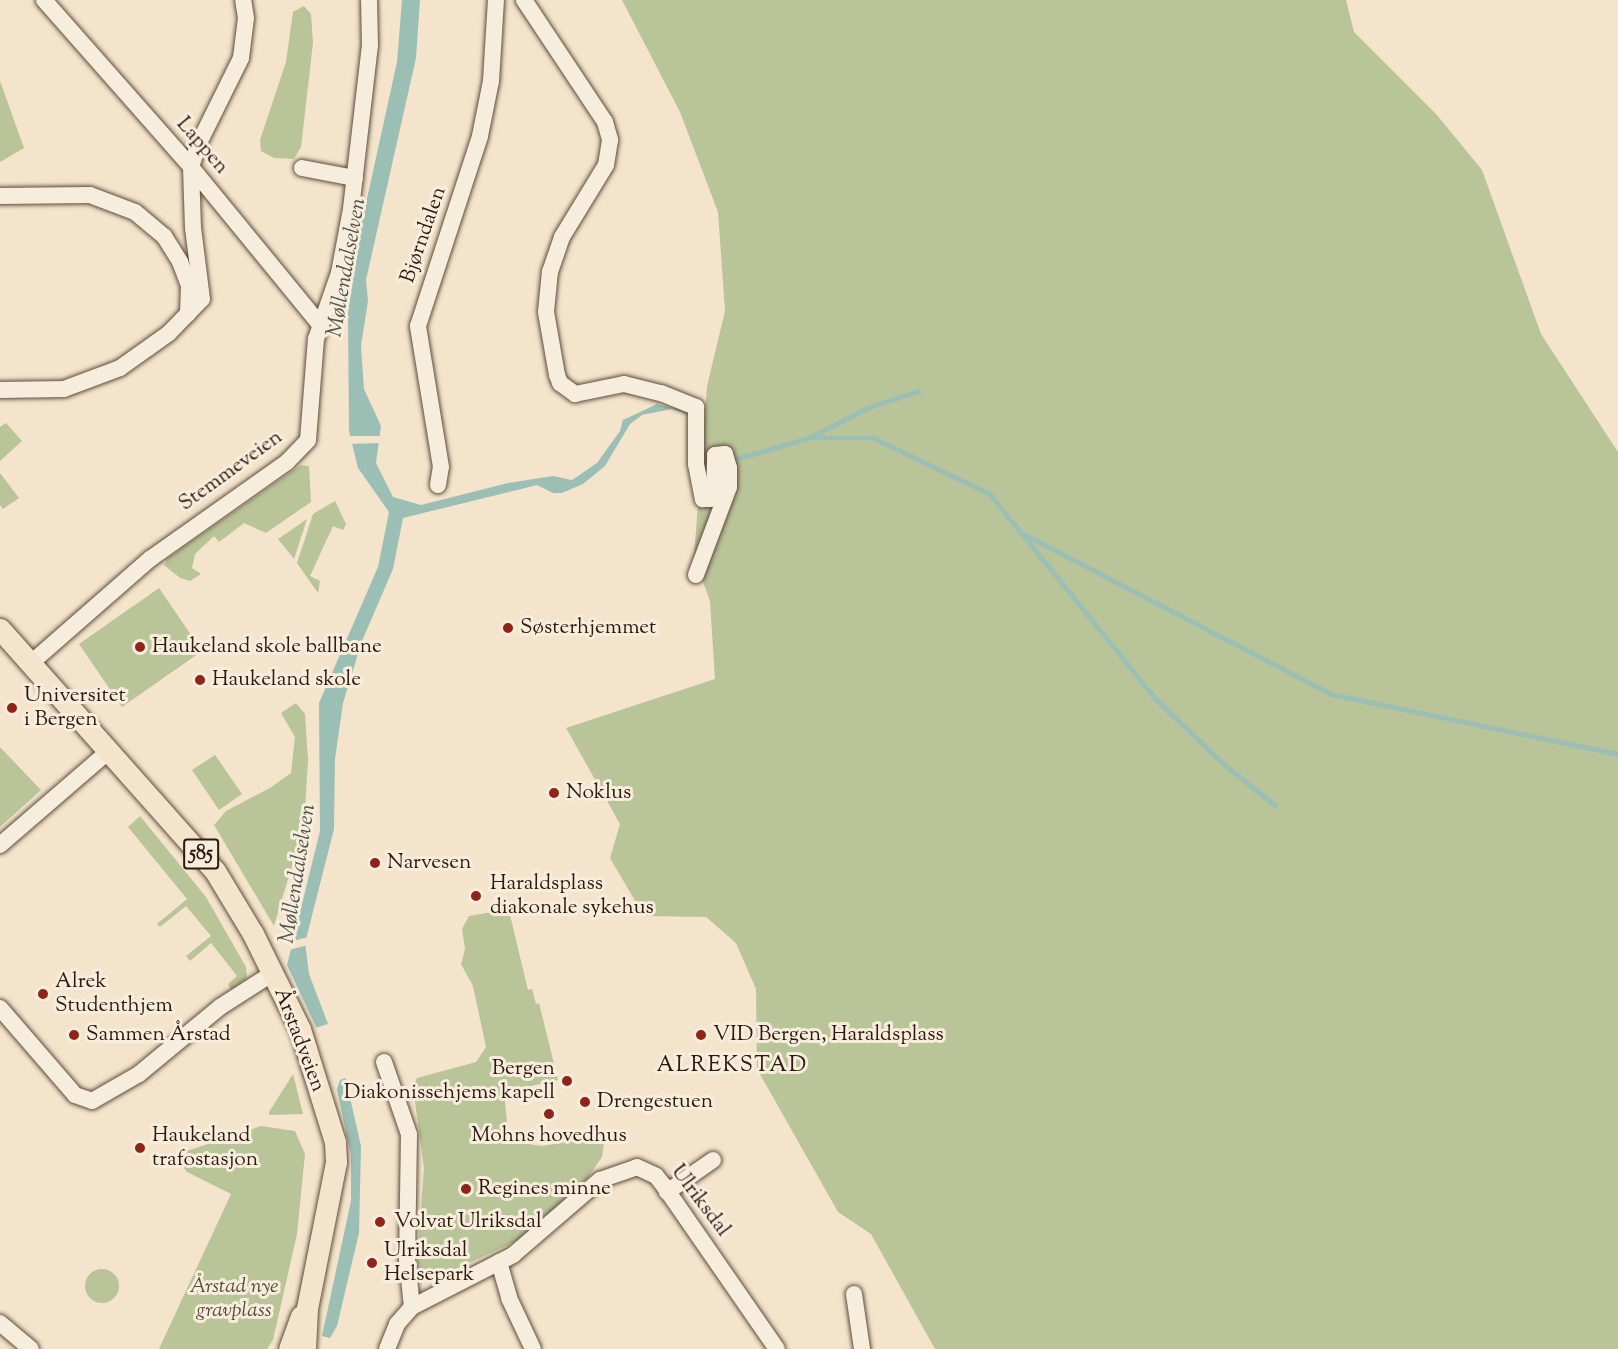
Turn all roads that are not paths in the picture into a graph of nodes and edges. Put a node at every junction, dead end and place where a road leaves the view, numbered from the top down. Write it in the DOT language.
graph roads {
  1 [pos="44,0"];
  2 [pos="243,0"];
  3 [pos="369,0"];
  4 [pos="496,0"];
  5 [pos="524,0"];
  6 [pos="191,167"];
  7 [pos="302,168"];
  8 [pos="355,178"];
  9 [pos="0,196"];
  10 [pos="188,314"];
  11 [pos="321,326"];
  12 [pos="0,390"];
  13 [pos="438,485"];
  14 [pos="696,575"];
  15 [pos="0,629"];
  16 [pos="31,663"];
  17 [pos="110,750"];
  18 [pos="0,845"];
  19 [pos="273,972"];
  20 [pos="0,1008"];
  21 [pos="384,1062"];
  22 [pos="713,1160"];
  23 [pos="667,1192"];
  24 [pos="499,1262"];
  25 [pos="854,1294"];
  26 [pos="412,1307"];
  27 [pos="306,1308"];
  28 [pos="0,1323"];
  29 [pos="31,1349"];
  30 [pos="289,1349"];
  31 [pos="305,1349"];
  32 [pos="387,1349"];
  33 [pos="532,1349"];
  34 [pos="777,1349"];
  35 [pos="862,1349"];
  1 -- 6 [label="street, Lappen"];
  2 -- 6 [label="street"];
  3 -- 8 [label="street, Stemmeveien"];
  4 -- 13 [label="street, Bjørndalen"];
  5 -- 14 [label="street"];
  6 -- 10 [label="street"];
  6 -- 11 [label="street, Lappen"];
  7 -- 8 [label="street"];
  8 -- 11 [label="street, Stemmeveien"];
  9 -- 10 [label="street"];
  10 -- 12 [label="street"];
  11 -- 16 [label="street, Stemmeveien"];
  15 -- 16 [label="main road, Årstadveien / 585"];
  16 -- 17 [label="main road, Årstadveien / 585"];
  17 -- 18 [label="street"];
  17 -- 19 [label="main road, Årstadveien / 585"];
  19 -- 20 [label="street, Årstadveien"];
  19 -- 27 [label="main road, Årstadveien / 585"];
  21 -- 26 [label="street"];
  22 -- 23 [label="street"];
  23 -- 24 [label="street, Ulriksdal"];
  23 -- 34 [label="street, Ulriksdal"];
  24 -- 26 [label="street, Ulriksdal"];
  24 -- 33 [label="street"];
  25 -- 35 [label="street"];
  26 -- 32 [label="street, Ulriksdal"];
  27 -- 30 [label="main road, 585"];
  27 -- 31 [label="main road, 585"];
  28 -- 29 [label="street"];
}
